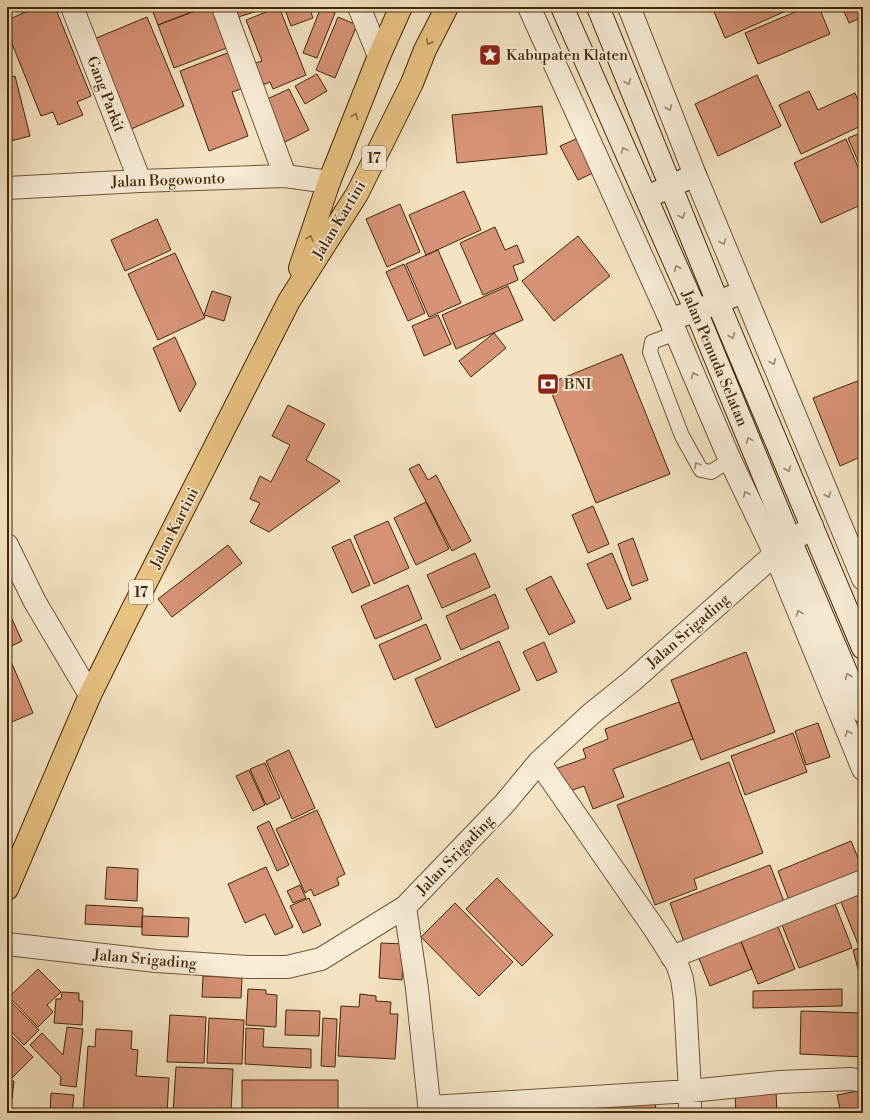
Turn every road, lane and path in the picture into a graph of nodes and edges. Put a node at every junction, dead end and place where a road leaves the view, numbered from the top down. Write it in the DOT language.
graph roads {
  1 [pos="72,7"];
  2 [pos="223,7"];
  3 [pos="359,7"];
  4 [pos="401,7"];
  5 [pos="447,7"];
  6 [pos="529,7"];
  7 [pos="562,7"];
  8 [pos="598,7"];
  9 [pos="629,7"];
  10 [pos="380,56"];
  11 [pos="695,175"];
  12 [pos="285,176"];
  13 [pos="140,181"];
  14 [pos="329,182"];
  15 [pos="670,187"];
  16 [pos="7,188"];
  17 [pos="646,198"];
  18 [pos="744,292"];
  19 [pos="289,301"];
  20 [pos="718,303"];
  21 [pos="696,311"];
  22 [pos="673,326"];
  23 [pos="730,460"];
  24 [pos="812,526"];
  25 [pos="7,545"];
  26 [pos="783,548"];
  27 [pos="863,579"];
  28 [pos="863,648"];
  29 [pos="90,695"];
  30 [pos="863,712"];
  31 [pos="539,762"];
  32 [pos="863,769"];
  33 [pos="863,881"];
  34 [pos="7,889"];
  35 [pos="405,907"];
  36 [pos="7,944"];
  37 [pos="672,957"];
  38 [pos="863,1081"];
  39 [pos="690,1090"];
  40 [pos="430,1110"];
  41 [pos="690,1113"];
  1 -- 13 [label="street, Gang Parkit"];
  2 -- 12 [label="street"];
  3 -- 10 [label="street"];
  4 -- 10 [label="highway, Jalan Kartini / 17"];
  5 -- 19 [label="highway, Jalan Kartini / 17, one-way"];
  6 -- 22 [label="street"];
  17 -- 7 [label="street, Jalan Pemuda Selatan, one-way"];
  8 -- 15 [label="street, Jalan Pemuda Selatan, one-way"];
  9 -- 11 [label="street, one-way"];
  14 -- 10 [label="highway, Jalan Kartini / 17, one-way"];
  11 -- 15 [label="street"];
  11 -- 18 [label="street, one-way"];
  12 -- 13 [label="street, Jalan Bogowonto"];
  12 -- 14 [label="street, Jalan Bogowonto"];
  13 -- 16 [label="street, Jalan Bogowonto"];
  19 -- 14 [label="highway, Jalan Kartini / 17, one-way"];
  15 -- 17 [label="street"];
  15 -- 20 [label="street, Jalan Pemuda Selatan, one-way"];
  21 -- 17 [label="street, Jalan Pemuda Selatan, one-way"];
  18 -- 20 [label="street"];
  18 -- 27 [label="street, one-way"];
  19 -- 29 [label="highway, Jalan Kartini / 17"];
  20 -- 21 [label="street"];
  20 -- 24 [label="street, Jalan Pemuda Selatan, one-way"];
  21 -- 22 [label="street"];
  26 -- 21 [label="street, Jalan Pemuda Selatan, one-way"];
  23 -- 22 [label="street, one-way"];
  23 -- 22 [label="lane, one-way"];
  26 -- 23 [label="street, one-way"];
  24 -- 26 [label="street, Jalan Srigading"];
  24 -- 28 [label="street, Jalan Pemuda Selatan"];
  25 -- 29 [label="street"];
  30 -- 26 [label="street, Jalan Pemuda Selatan, one-way"];
  26 -- 31 [label="street, Jalan Srigading"];
  32 -- 26 [label="street, one-way"];
  29 -- 34 [label="highway, Jalan Kartini / 17"];
  31 -- 35 [label="street, Jalan Srigading"];
  31 -- 37 [label="street"];
  33 -- 37 [label="street"];
  35 -- 36 [label="street, Jalan Srigading"];
  35 -- 40 [label="street"];
  37 -- 39 [label="street"];
  38 -- 39 [label="street"];
  39 -- 40 [label="street"];
  39 -- 41 [label="street"];
}
